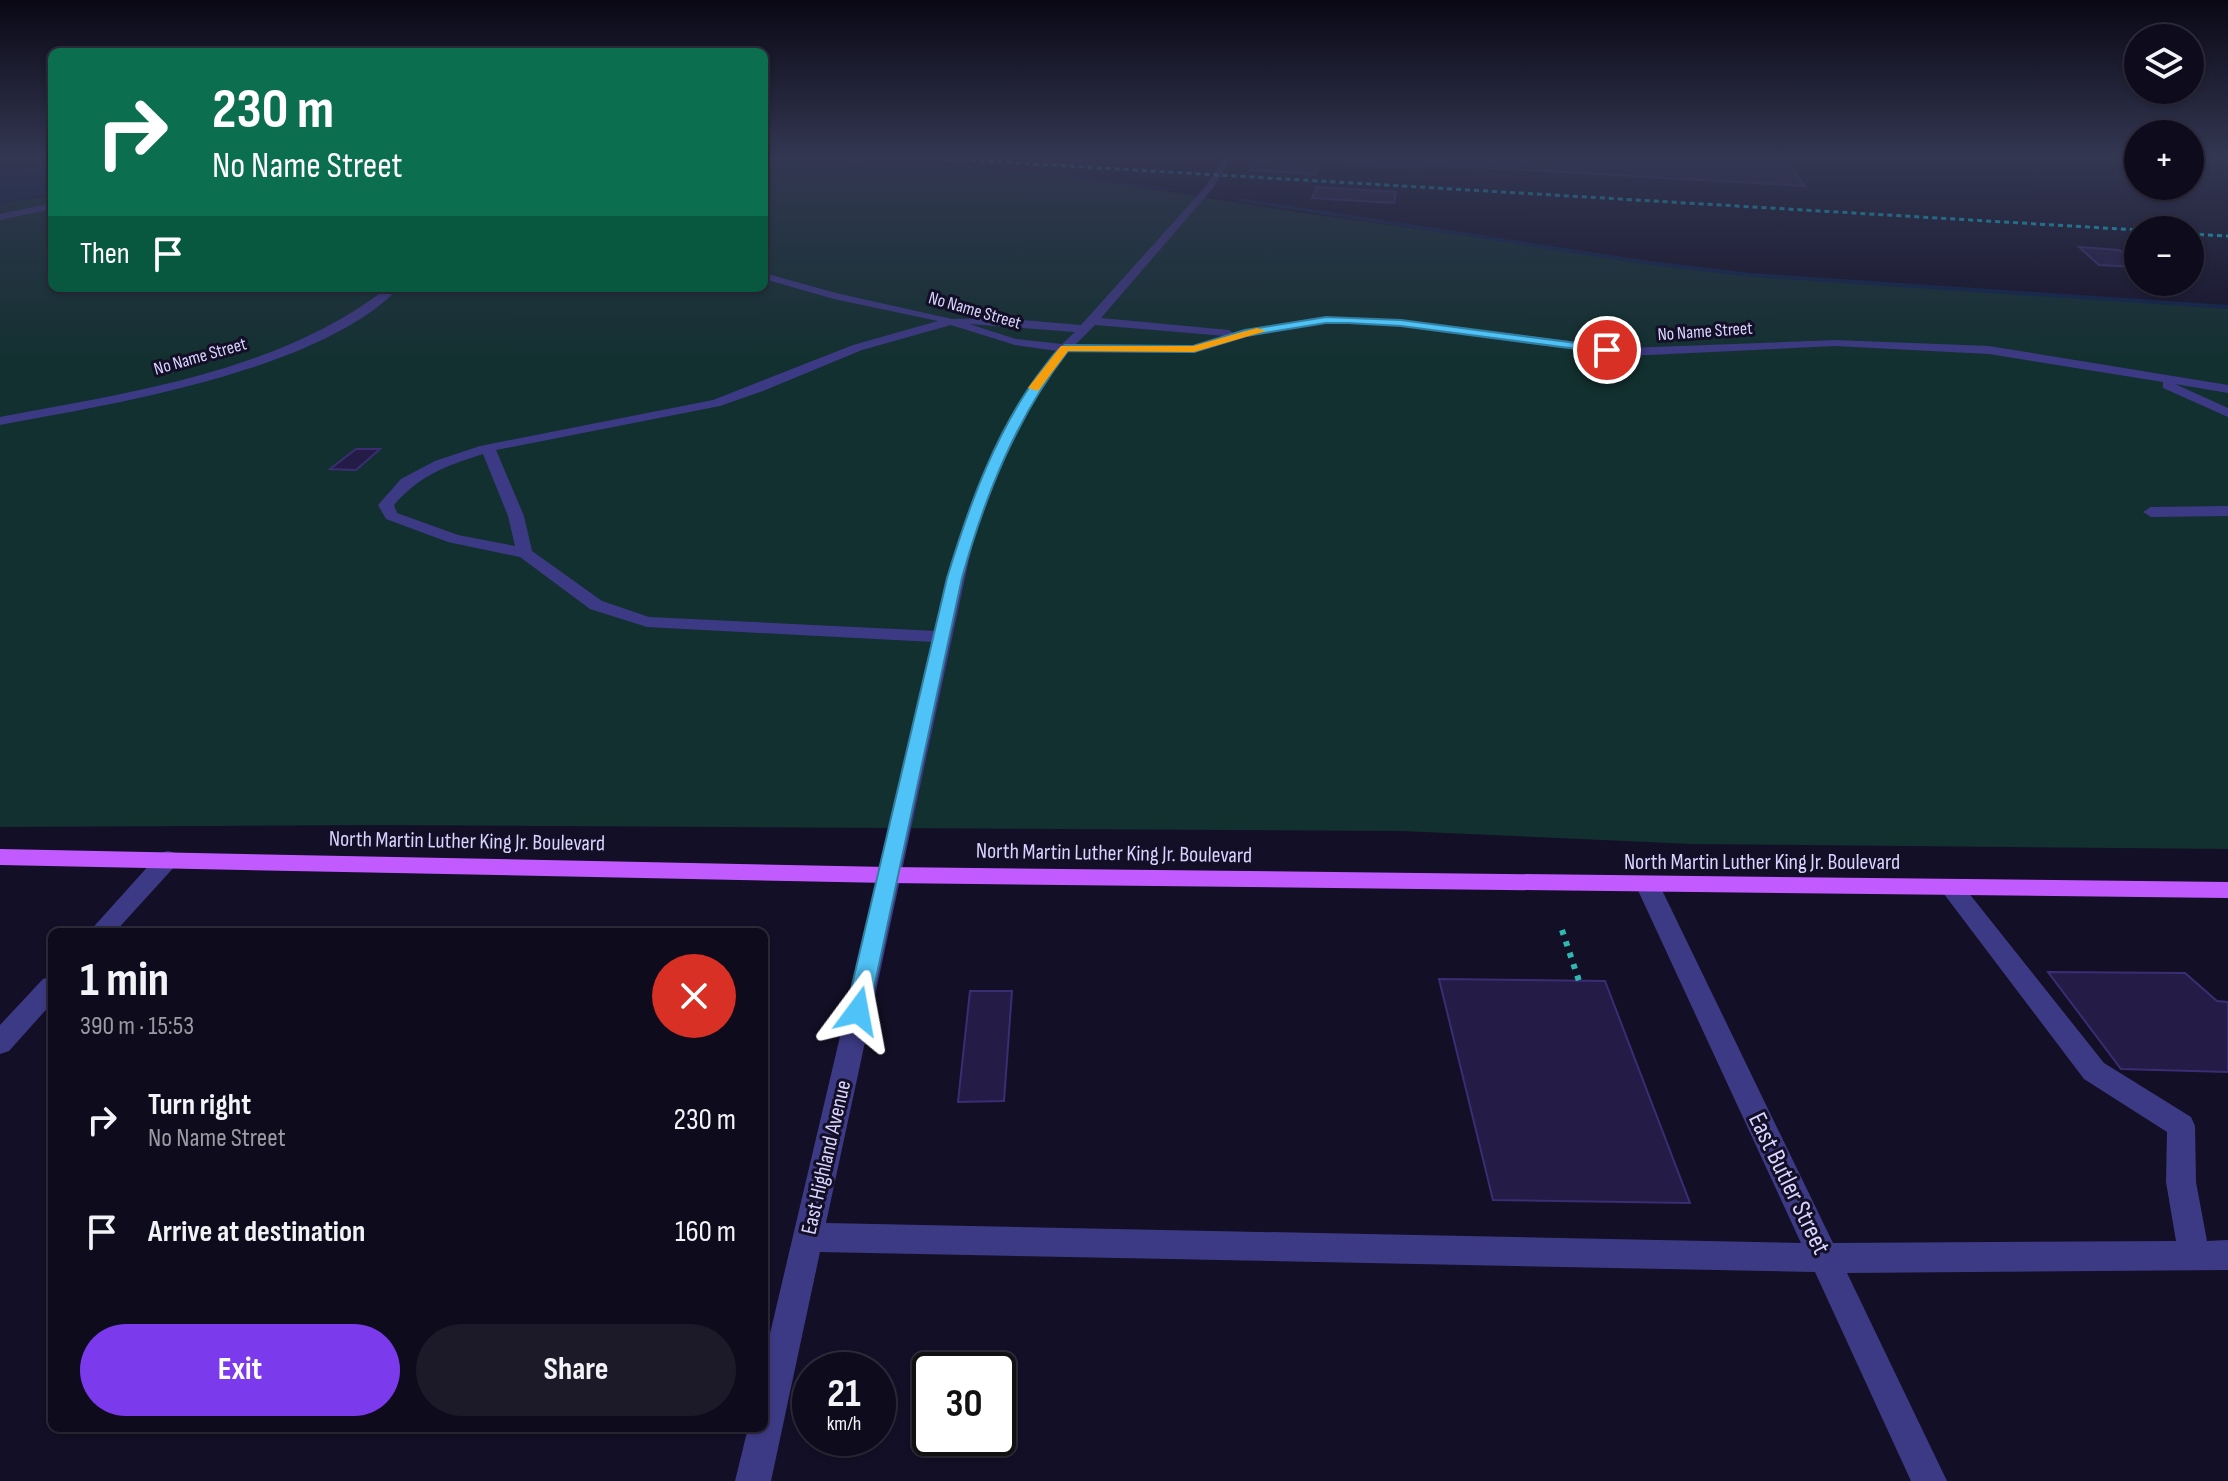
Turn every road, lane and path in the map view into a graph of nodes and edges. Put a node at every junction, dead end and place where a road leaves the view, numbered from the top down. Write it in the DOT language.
graph roads {
  1 [pos="1174,227"];
  2 [pos="768,277"];
  3 [pos="390,292"];
  4 [pos="953,322"];
  5 [pos="1088,325"];
  6 [pos="1245,334"];
  7 [pos="1065,348"];
  8 [pos="2141,374"];
  9 [pos="2228,389"];
  10 [pos="2228,413"];
  11 [pos="0,421"];
  12 [pos="488,448"];
  13 [pos="2228,511"];
  14 [pos="2151,512"];
  15 [pos="525,553"];
  16 [pos="941,637"];
  17 [pos="0,857"];
  18 [pos="168,859"];
  19 [pos="888,875"];
  20 [pos="1648,886"];
  21 [pos="1952,888"];
  22 [pos="2228,890"];
  23 [pos="105,928"];
  24 [pos="1562,930"];
  25 [pos="1579,981"];
  26 [pos="48,990"];
  27 [pos="0,1043"];
  28 [pos="807,1237"];
  29 [pos="2194,1254"];
  30 [pos="2228,1255"];
  31 [pos="1826,1258"];
  32 [pos="768,1413"];
  33 [pos="764,1432"];
  34 [pos="753,1481"];
  35 [pos="1929,1481"];
  1 -- 5 [label="street, East Highland Avenue"];
  2 -- 4 [label="street, No Name Street"];
  3 -- 11 [label="street, No Name Street"];
  4 -- 5 [label="street"];
  4 -- 7 [label="street, No Name Street"];
  4 -- 12 [label="street"];
  5 -- 6 [label="street"];
  5 -- 7 [label="street, East Highland Avenue"];
  6 -- 7 [label="street, No Name Street"];
  6 -- 8 [label="street, No Name Street"];
  7 -- 16 [label="street, East Highland Avenue"];
  8 -- 9 [label="street, No Name Street"];
  8 -- 10 [label="street"];
  12 -- 15 [label="street"];
  12 -- 15 [label="street"];
  13 -- 14 [label="street"];
  15 -- 16 [label="street"];
  16 -- 19 [label="street, East Highland Avenue"];
  17 -- 18 [label="main road, North Martin Luther King Jr. Boulevard"];
  18 -- 19 [label="main road, North Martin Luther King Jr. Boulevard"];
  18 -- 23 [label="street"];
  19 -- 20 [label="main road, North Martin Luther King Jr. Boulevard"];
  19 -- 28 [label="street, East Highland Avenue"];
  20 -- 21 [label="main road, North Martin Luther King Jr. Boulevard"];
  20 -- 31 [label="street, East Butler Street"];
  21 -- 22 [label="main road, North Martin Luther King Jr. Boulevard"];
  21 -- 29 [label="street"];
  24 -- 25 [label="path"];
  26 -- 27 [label="street"];
  28 -- 31 [label="street"];
  28 -- 32 [label="street, East Highland Avenue"];
  29 -- 30 [label="street"];
  29 -- 31 [label="street"];
  31 -- 35 [label="street, East Butler Street"];
  33 -- 34 [label="street, East Highland Avenue"];
}
